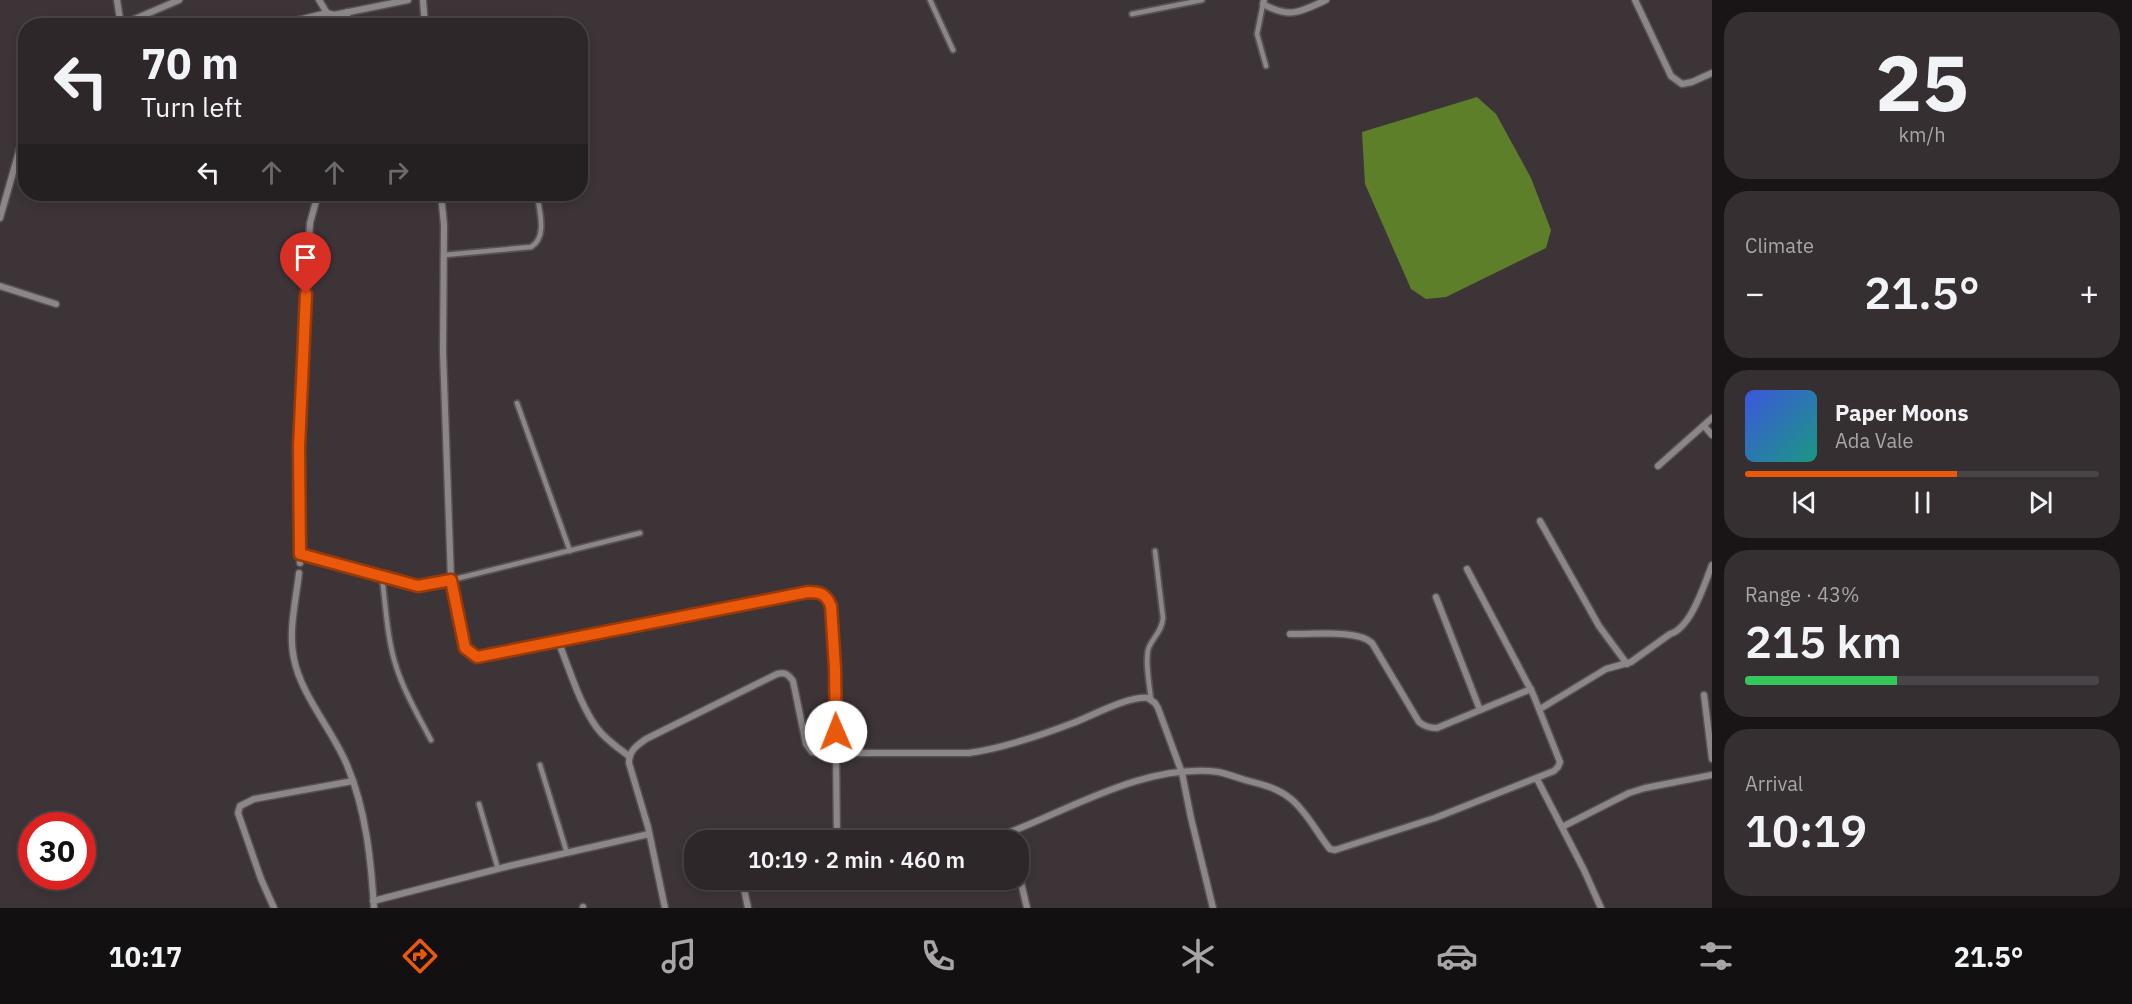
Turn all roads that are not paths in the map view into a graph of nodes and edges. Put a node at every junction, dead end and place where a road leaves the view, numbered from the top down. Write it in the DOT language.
graph roads {
  1 [pos="117,0"];
  2 [pos="179,0"];
  3 [pos="319,0"];
  4 [pos="408,0"];
  5 [pos="423,0"];
  6 [pos="930,0"];
  7 [pos="1202,0"];
  8 [pos="1326,0"];
  9 [pos="1635,0"];
  10 [pos="1263,2"];
  11 [pos="347,12"];
  12 [pos="327,13"];
  13 [pos="1132,14"];
  14 [pos="120,18"];
  15 [pos="137,18"];
  16 [pos="307,18"];
  17 [pos="347,18"];
  18 [pos="424,18"];
  19 [pos="953,50"];
  20 [pos="1266,66"];
  21 [pos="1712,73"];
  22 [pos="18,155"];
  23 [pos="316,201"];
  24 [pos="442,201"];
  25 [pos="538,201"];
  26 [pos="0,218"];
  27 [pos="444,255"];
  28 [pos="0,285"];
  29 [pos="56,304"];
  30 [pos="518,404"];
  31 [pos="1712,418"];
  32 [pos="1704,426"];
  33 [pos="1712,435"];
  34 [pos="1658,466"];
  35 [pos="1540,521"];
  36 [pos="640,533"];
  37 [pos="570,551"];
  38 [pos="1155,551"];
  39 [pos="300,554"];
  40 [pos="300,563"];
  41 [pos="1712,565"];
  42 [pos="1467,569"];
  43 [pos="299,573"];
  44 [pos="382,578"];
  45 [pos="451,580"];
  46 [pos="1436,597"];
  47 [pos="1290,634"];
  48 [pos="558,642"];
  49 [pos="1627,664"];
  50 [pos="1531,689"];
  51 [pos="1704,695"];
  52 [pos="1151,700"];
  53 [pos="1540,709"];
  54 [pos="1480,710"];
  55 [pos="431,740"];
  56 [pos="837,753"];
  57 [pos="629,756"];
  58 [pos="1712,759"];
  59 [pos="540,765"];
  60 [pos="1182,773"];
  61 [pos="1712,775"];
  62 [pos="1537,779"];
  63 [pos="353,781"];
  64 [pos="479,804"];
  65 [pos="1562,827"];
  66 [pos="835,830"];
  67 [pos="1024,830"];
  68 [pos="650,834"];
  69 [pos="567,853"];
  70 [pos="498,869"];
  71 [pos="744,890"];
  72 [pos="1023,890"];
  73 [pos="374,904"];
  74 [pos="274,908"];
  75 [pos="665,908"];
  76 [pos="748,908"];
  77 [pos="1027,908"];
  78 [pos="1213,908"];
  79 [pos="1601,908"];
  1 -- 14 [label="street"];
  2 -- 15 [label="street"];
  3 -- 12 [label="street"];
  4 -- 11 [label="street"];
  5 -- 18 [label="street"];
  6 -- 19 [label="lane"];
  7 -- 13 [label="lane"];
  8 -- 10 [label="street"];
  9 -- 21 [label="street"];
  10 -- 20 [label="lane"];
  11 -- 12 [label="street"];
  11 -- 17 [label="street"];
  12 -- 16 [label="street"];
  22 -- 26 [label="street"];
  23 -- 39 [label="street"];
  24 -- 27 [label="street"];
  25 -- 27 [label="lane"];
  27 -- 45 [label="street"];
  28 -- 29 [label="street"];
  30 -- 37 [label="lane"];
  31 -- 32 [label="street"];
  32 -- 33 [label="street"];
  32 -- 34 [label="street"];
  35 -- 49 [label="street"];
  36 -- 37 [label="lane"];
  37 -- 45 [label="lane"];
  38 -- 52 [label="lane"];
  39 -- 40 [label="street"];
  39 -- 44 [label="street"];
  41 -- 49 [label="street"];
  42 -- 50 [label="street"];
  43 -- 63 [label="street"];
  44 -- 45 [label="street"];
  44 -- 55 [label="lane"];
  45 -- 48 [label="street"];
  46 -- 54 [label="street"];
  47 -- 54 [label="street"];
  48 -- 56 [label="street"];
  48 -- 57 [label="street"];
  49 -- 53 [label="street"];
  50 -- 53 [label="street"];
  50 -- 54 [label="street"];
  51 -- 58 [label="street"];
  52 -- 56 [label="street"];
  52 -- 60 [label="street"];
  53 -- 62 [label="street"];
  56 -- 57 [label="street"];
  56 -- 66 [label="street"];
  57 -- 68 [label="street"];
  59 -- 69 [label="lane"];
  60 -- 62 [label="street"];
  60 -- 67 [label="street"];
  60 -- 78 [label="street"];
  61 -- 65 [label="street"];
  62 -- 65 [label="street"];
  63 -- 73 [label="street"];
  63 -- 74 [label="street"];
  64 -- 70 [label="lane"];
  65 -- 79 [label="street"];
  68 -- 69 [label="street"];
  68 -- 75 [label="street"];
  69 -- 70 [label="street"];
  70 -- 73 [label="street"];
  71 -- 76 [label="street"];
  72 -- 77 [label="street"];
}
